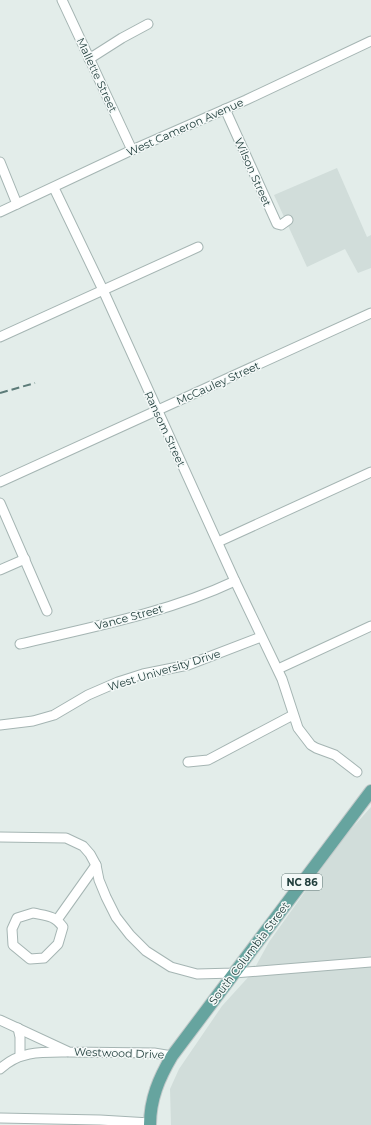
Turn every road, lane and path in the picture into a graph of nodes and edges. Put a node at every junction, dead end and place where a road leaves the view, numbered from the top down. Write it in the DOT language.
graph roads {
  1 [pos="62,0"];
  2 [pos="148,24"];
  3 [pos="371,41"];
  4 [pos="89,59"];
  5 [pos="225,109"];
  6 [pos="132,150"];
  7 [pos="0,162"];
  8 [pos="54,188"];
  9 [pos="17,204"];
  10 [pos="0,212"];
  11 [pos="288,220"];
  12 [pos="198,247"];
  13 [pos="103,290"];
  14 [pos="371,313"];
  15 [pos="0,337"];
  16 [pos="157,411"];
  17 [pos="371,472"];
  18 [pos="0,482"];
  19 [pos="0,503"];
  20 [pos="218,542"];
  21 [pos="25,559"];
  22 [pos="0,570"];
  23 [pos="235,581"];
  24 [pos="48,611"];
  25 [pos="371,626"];
  26 [pos="261,637"];
  27 [pos="20,644"];
  28 [pos="278,669"];
  29 [pos="293,716"];
  30 [pos="0,725"];
  31 [pos="188,762"];
  32 [pos="357,772"];
  33 [pos="371,791"];
  34 [pos="0,837"];
  35 [pos="96,865"];
  36 [pos="57,920"];
  37 [pos="371,962"];
  38 [pos="234,973"];
  39 [pos="0,1020"];
  40 [pos="18,1028"];
  41 [pos="69,1052"];
  42 [pos="20,1056"];
  43 [pos="172,1056"];
  44 [pos="0,1069"];
  45 [pos="0,1118"];
  46 [pos="150,1124"];
  1 -- 4 [label="street, Mallette Street"];
  2 -- 4 [label="street"];
  3 -- 5 [label="street, West Cameron Avenue"];
  4 -- 6 [label="street, Mallette Street"];
  5 -- 6 [label="street, West Cameron Avenue"];
  5 -- 11 [label="street, Wilson Street"];
  6 -- 8 [label="street, West Cameron Avenue"];
  7 -- 9 [label="street"];
  8 -- 9 [label="street, West Cameron Avenue"];
  8 -- 13 [label="street, Ransom Street"];
  9 -- 10 [label="street, West Cameron Avenue"];
  12 -- 13 [label="street"];
  13 -- 15 [label="street"];
  13 -- 16 [label="street, Ransom Street"];
  14 -- 16 [label="street, McCauley Street"];
  16 -- 18 [label="street, McCauley Street"];
  16 -- 20 [label="street, Ransom Street"];
  17 -- 20 [label="street"];
  19 -- 21 [label="street"];
  20 -- 23 [label="street, Ransom Street"];
  21 -- 22 [label="street"];
  21 -- 24 [label="street"];
  23 -- 26 [label="street, Ransom Street"];
  23 -- 27 [label="street, Vance Street"];
  25 -- 28 [label="street"];
  26 -- 28 [label="street, Ransom Street"];
  26 -- 30 [label="street, West University Drive"];
  28 -- 29 [label="street, Ransom Street"];
  29 -- 31 [label="street"];
  29 -- 32 [label="street, Ransom Street"];
  33 -- 38 [label="main road, South Columbia Street / NC 86"];
  34 -- 35 [label="street"];
  35 -- 36 [label="street"];
  35 -- 38 [label="street"];
  36 -- 36 [label="street"];
  37 -- 38 [label="street"];
  38 -- 43 [label="main road, South Columbia Street / NC 86"];
  39 -- 40 [label="street, Westwood Drive"];
  40 -- 41 [label="street, Westwood Drive"];
  40 -- 42 [label="street"];
  41 -- 42 [label="street"];
  41 -- 43 [label="street, Westwood Drive"];
  42 -- 44 [label="street"];
  43 -- 46 [label="main road, South Columbia Street / NC 86"];
  45 -- 46 [label="street"];
}
